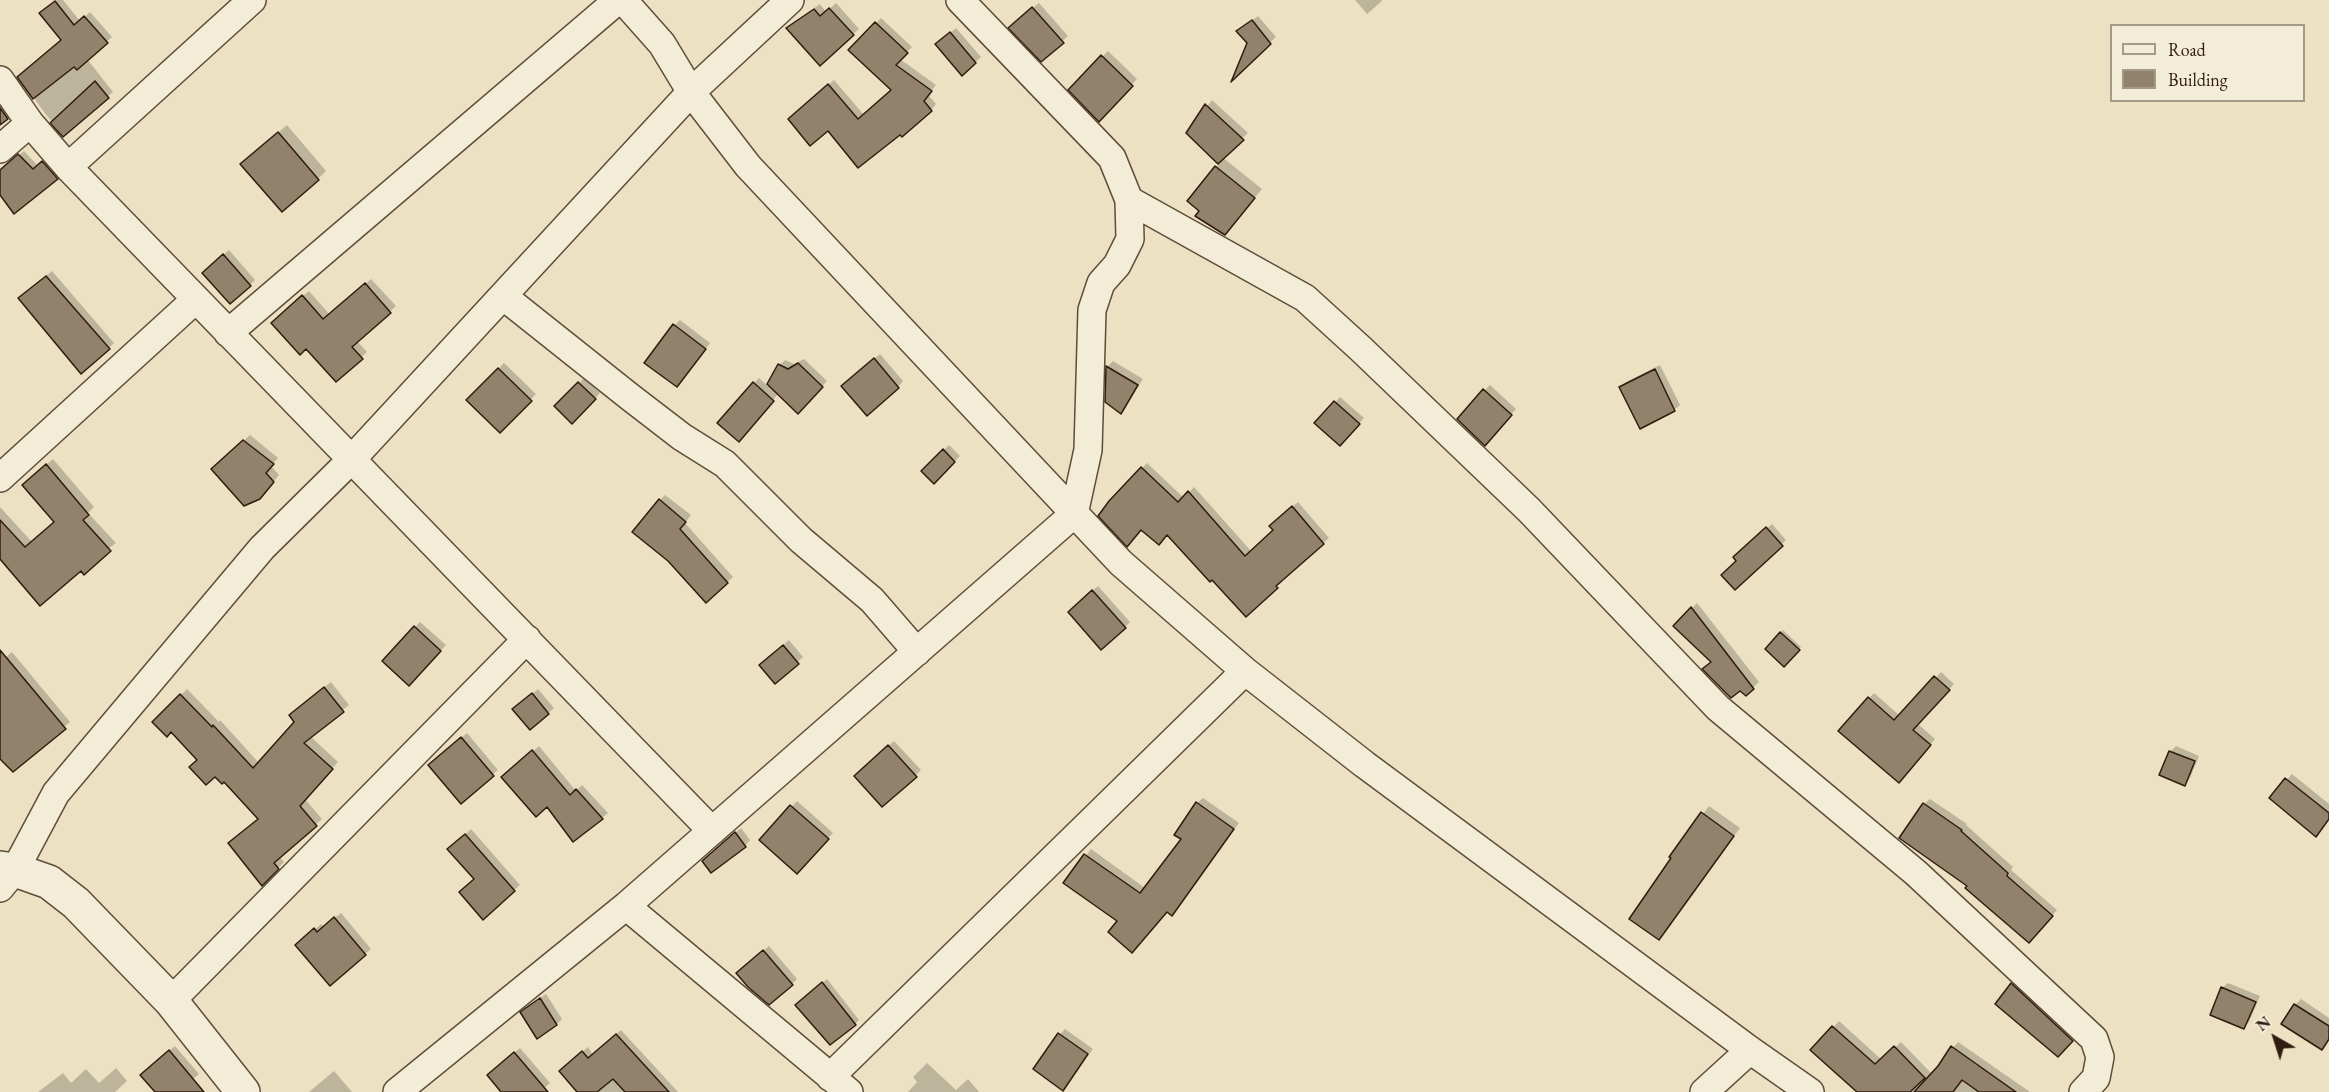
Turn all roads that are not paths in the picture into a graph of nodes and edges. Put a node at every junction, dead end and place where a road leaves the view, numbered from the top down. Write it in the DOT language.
graph roads {
  1 [pos="252,0"];
  2 [pos="618,0"];
  3 [pos="623,0"];
  4 [pos="790,0"];
  5 [pos="960,0"];
  6 [pos="0,80"];
  7 [pos="691,92"];
  8 [pos="30,123"];
  9 [pos="0,149"];
  10 [pos="68,167"];
  11 [pos="1129,200"];
  12 [pos="503,296"];
  13 [pos="195,300"];
  14 [pos="228,333"];
  15 [pos="352,459"];
  16 [pos="0,478"];
  17 [pos="1074,514"];
  18 [pos="528,639"];
  19 [pos="917,652"];
  20 [pos="1245,671"];
  21 [pos="712,831"];
  22 [pos="5,875"];
  23 [pos="626,906"];
  24 [pos="171,1001"];
  25 [pos="1750,1050"];
  26 [pos="839,1084"];
  27 [pos="243,1092"];
  28 [pos="397,1092"];
  29 [pos="1704,1092"];
  30 [pos="1810,1092"];
  31 [pos="2083,1092"];
  1 -- 10 [label="street"];
  2 -- 14 [label="street"];
  3 -- 7 [label="street"];
  4 -- 7 [label="street"];
  5 -- 11 [label="street"];
  6 -- 8 [label="street"];
  7 -- 12 [label="street"];
  7 -- 17 [label="street"];
  8 -- 9 [label="street"];
  8 -- 10 [label="street"];
  10 -- 13 [label="street"];
  11 -- 17 [label="street"];
  11 -- 31 [label="street"];
  12 -- 15 [label="street"];
  12 -- 19 [label="street"];
  13 -- 14 [label="street"];
  13 -- 16 [label="street"];
  14 -- 15 [label="street"];
  15 -- 18 [label="street"];
  15 -- 22 [label="street"];
  17 -- 19 [label="street"];
  17 -- 20 [label="street"];
  18 -- 21 [label="street"];
  18 -- 24 [label="street"];
  19 -- 21 [label="street"];
  20 -- 25 [label="street"];
  20 -- 26 [label="street"];
  21 -- 23 [label="street"];
  22 -- 24 [label="street"];
  23 -- 26 [label="street"];
  23 -- 28 [label="street"];
  24 -- 27 [label="street"];
  25 -- 29 [label="street"];
  25 -- 30 [label="street"];
}
